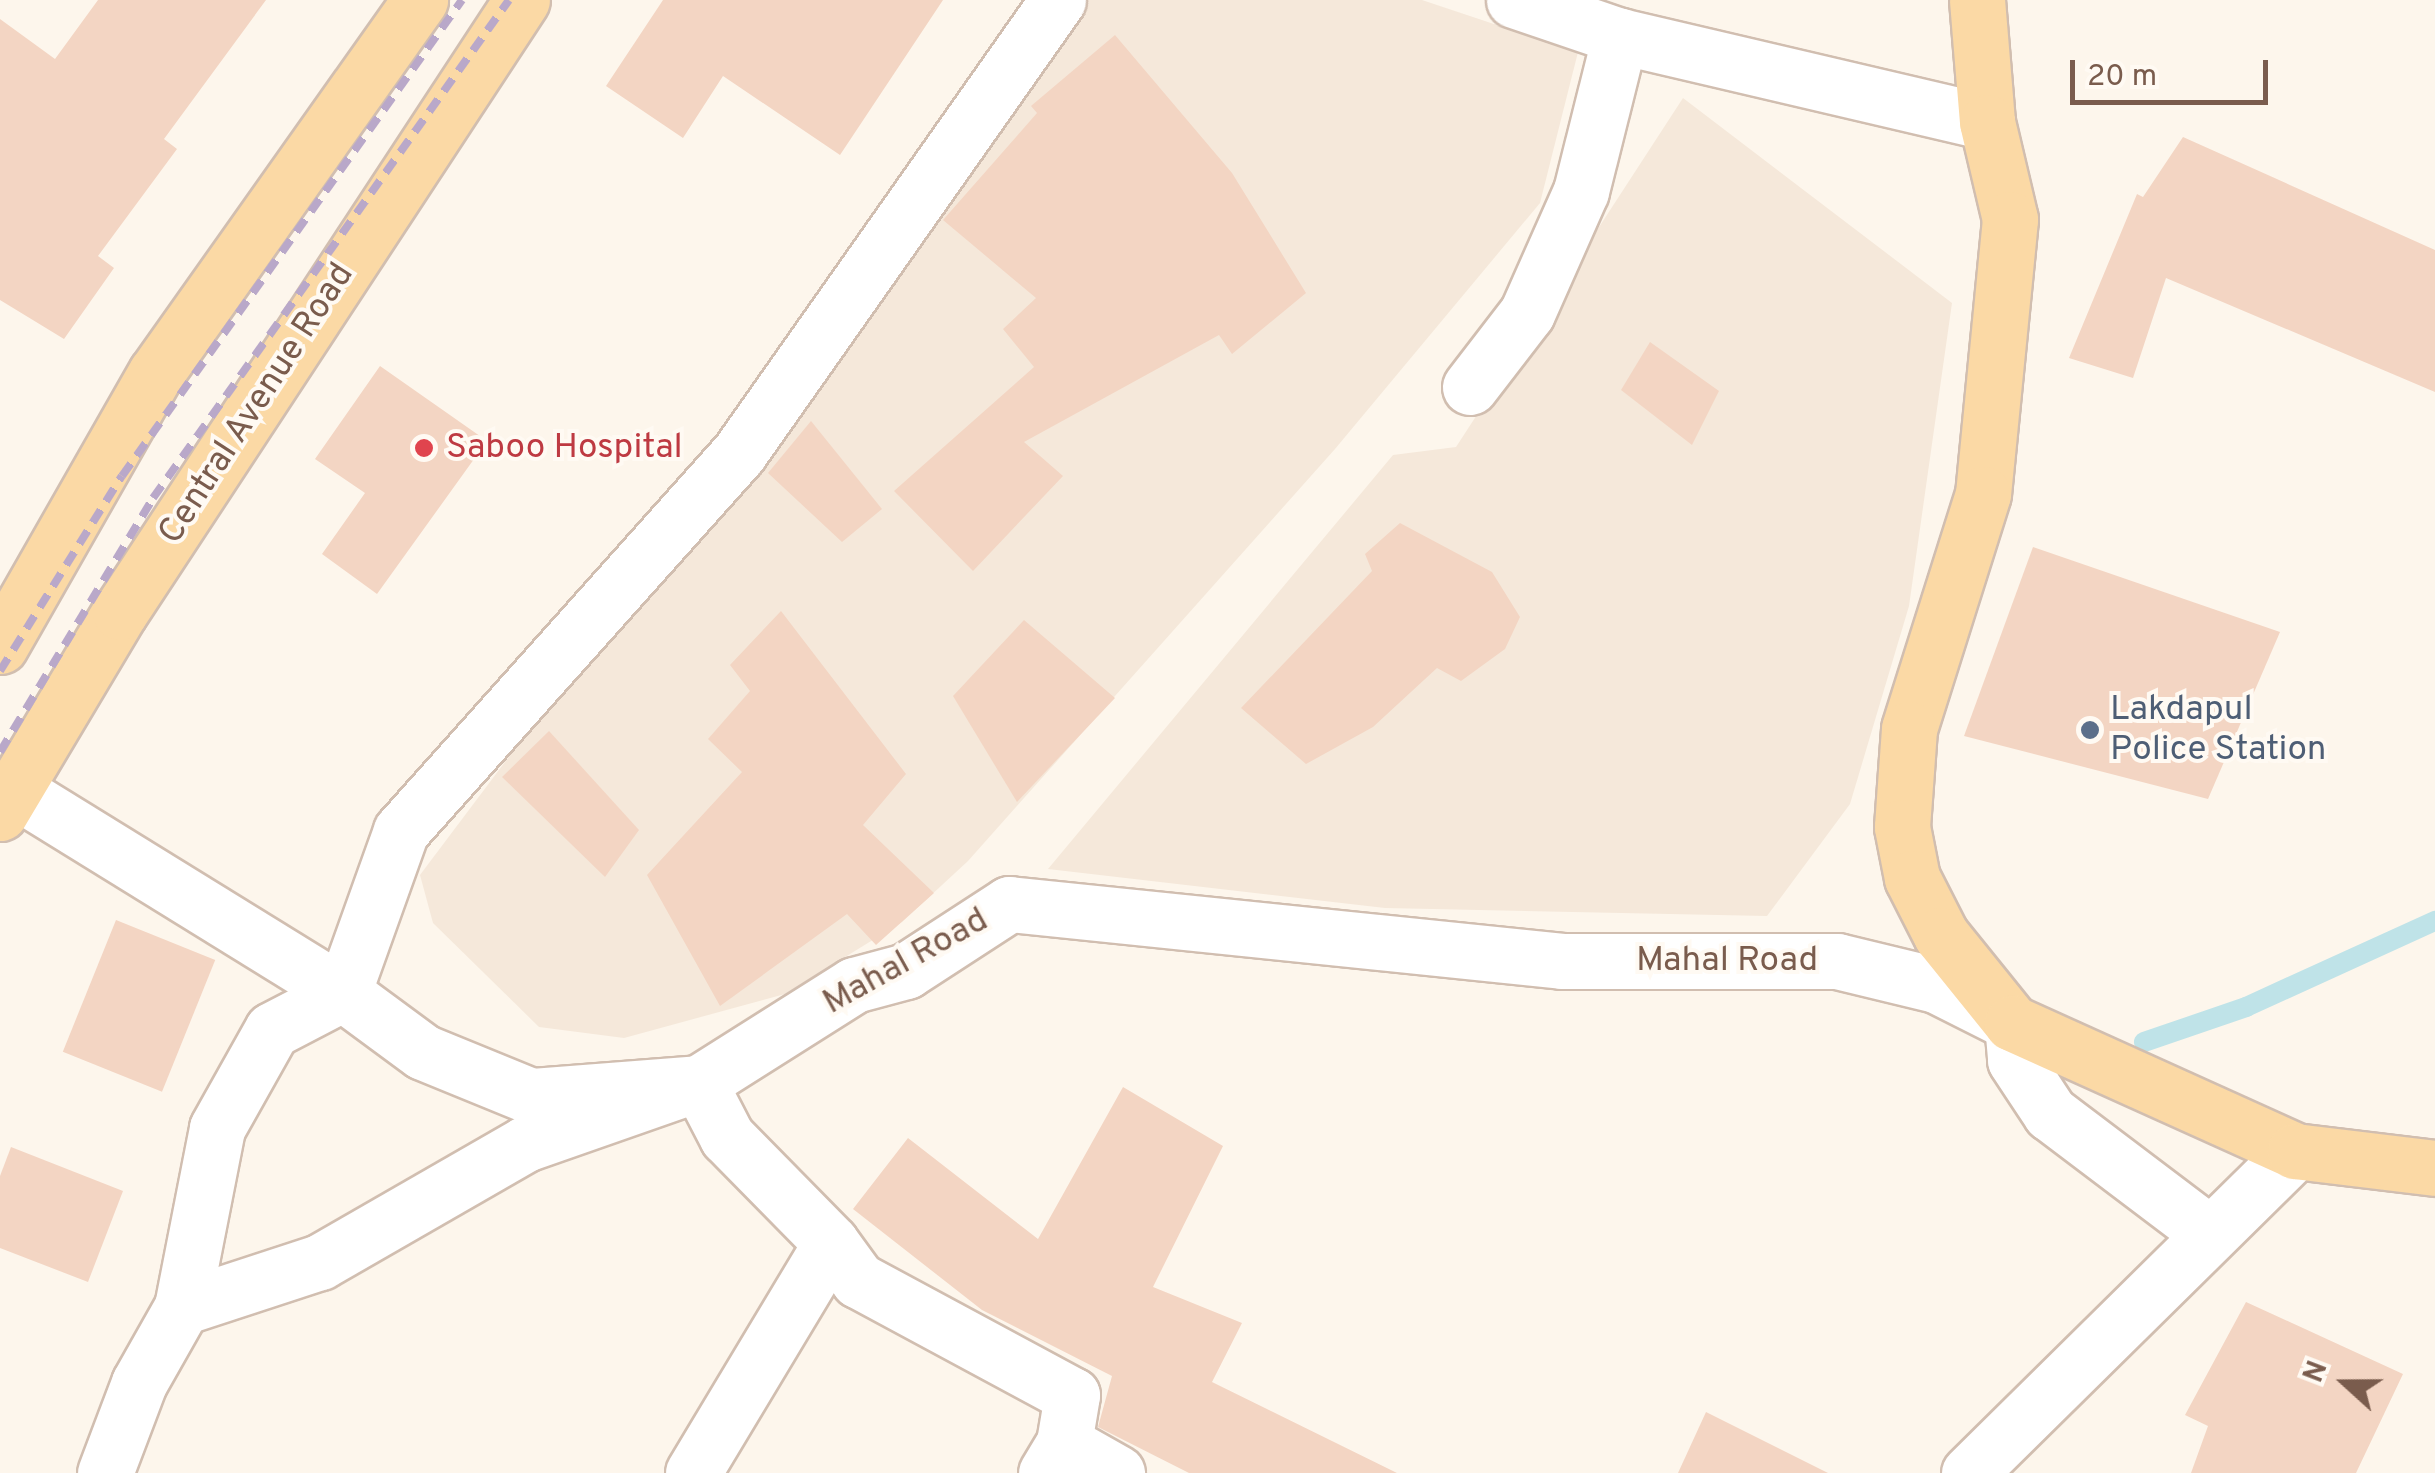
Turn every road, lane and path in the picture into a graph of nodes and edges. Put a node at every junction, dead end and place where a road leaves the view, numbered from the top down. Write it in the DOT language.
graph roads {
  1 [pos="420,0"];
  2 [pos="522,0"];
  3 [pos="1058,0"];
  4 [pos="1514,0"];
  5 [pos="1976,0"];
  6 [pos="1620,36"];
  7 [pos="1987,122"];
  8 [pos="1470,387"];
  9 [pos="0,646"];
  10 [pos="4,794"];
  11 [pos="343,993"];
  12 [pos="2012,1022"];
  13 [pos="699,1083"];
  14 [pos="2295,1151"];
  15 [pos="2435,1168"];
  16 [pos="2210,1234"];
  17 [pos="831,1243"];
  18 [pos="182,1307"];
  19 [pos="1055,1458"];
  20 [pos="105,1473"];
  21 [pos="692,1473"];
  22 [pos="1118,1473"];
  23 [pos="1969,1473"];
  1 -- 9 [label="main road"];
  2 -- 10 [label="main road, Central Avenue Road"];
  3 -- 11 [label="street"];
  4 -- 6 [label="street"];
  5 -- 7 [label="main road"];
  6 -- 7 [label="street"];
  6 -- 8 [label="street"];
  7 -- 12 [label="main road"];
  10 -- 11 [label="street, Mahal Road"];
  11 -- 13 [label="street, Mahal Road"];
  11 -- 18 [label="street"];
  12 -- 13 [label="street, Mahal Road"];
  12 -- 14 [label="main road"];
  12 -- 16 [label="street"];
  13 -- 17 [label="street"];
  13 -- 18 [label="street"];
  14 -- 15 [label="main road"];
  14 -- 16 [label="street"];
  16 -- 23 [label="street"];
  17 -- 19 [label="street"];
  17 -- 21 [label="street"];
  18 -- 20 [label="street"];
  19 -- 22 [label="street"];
}
